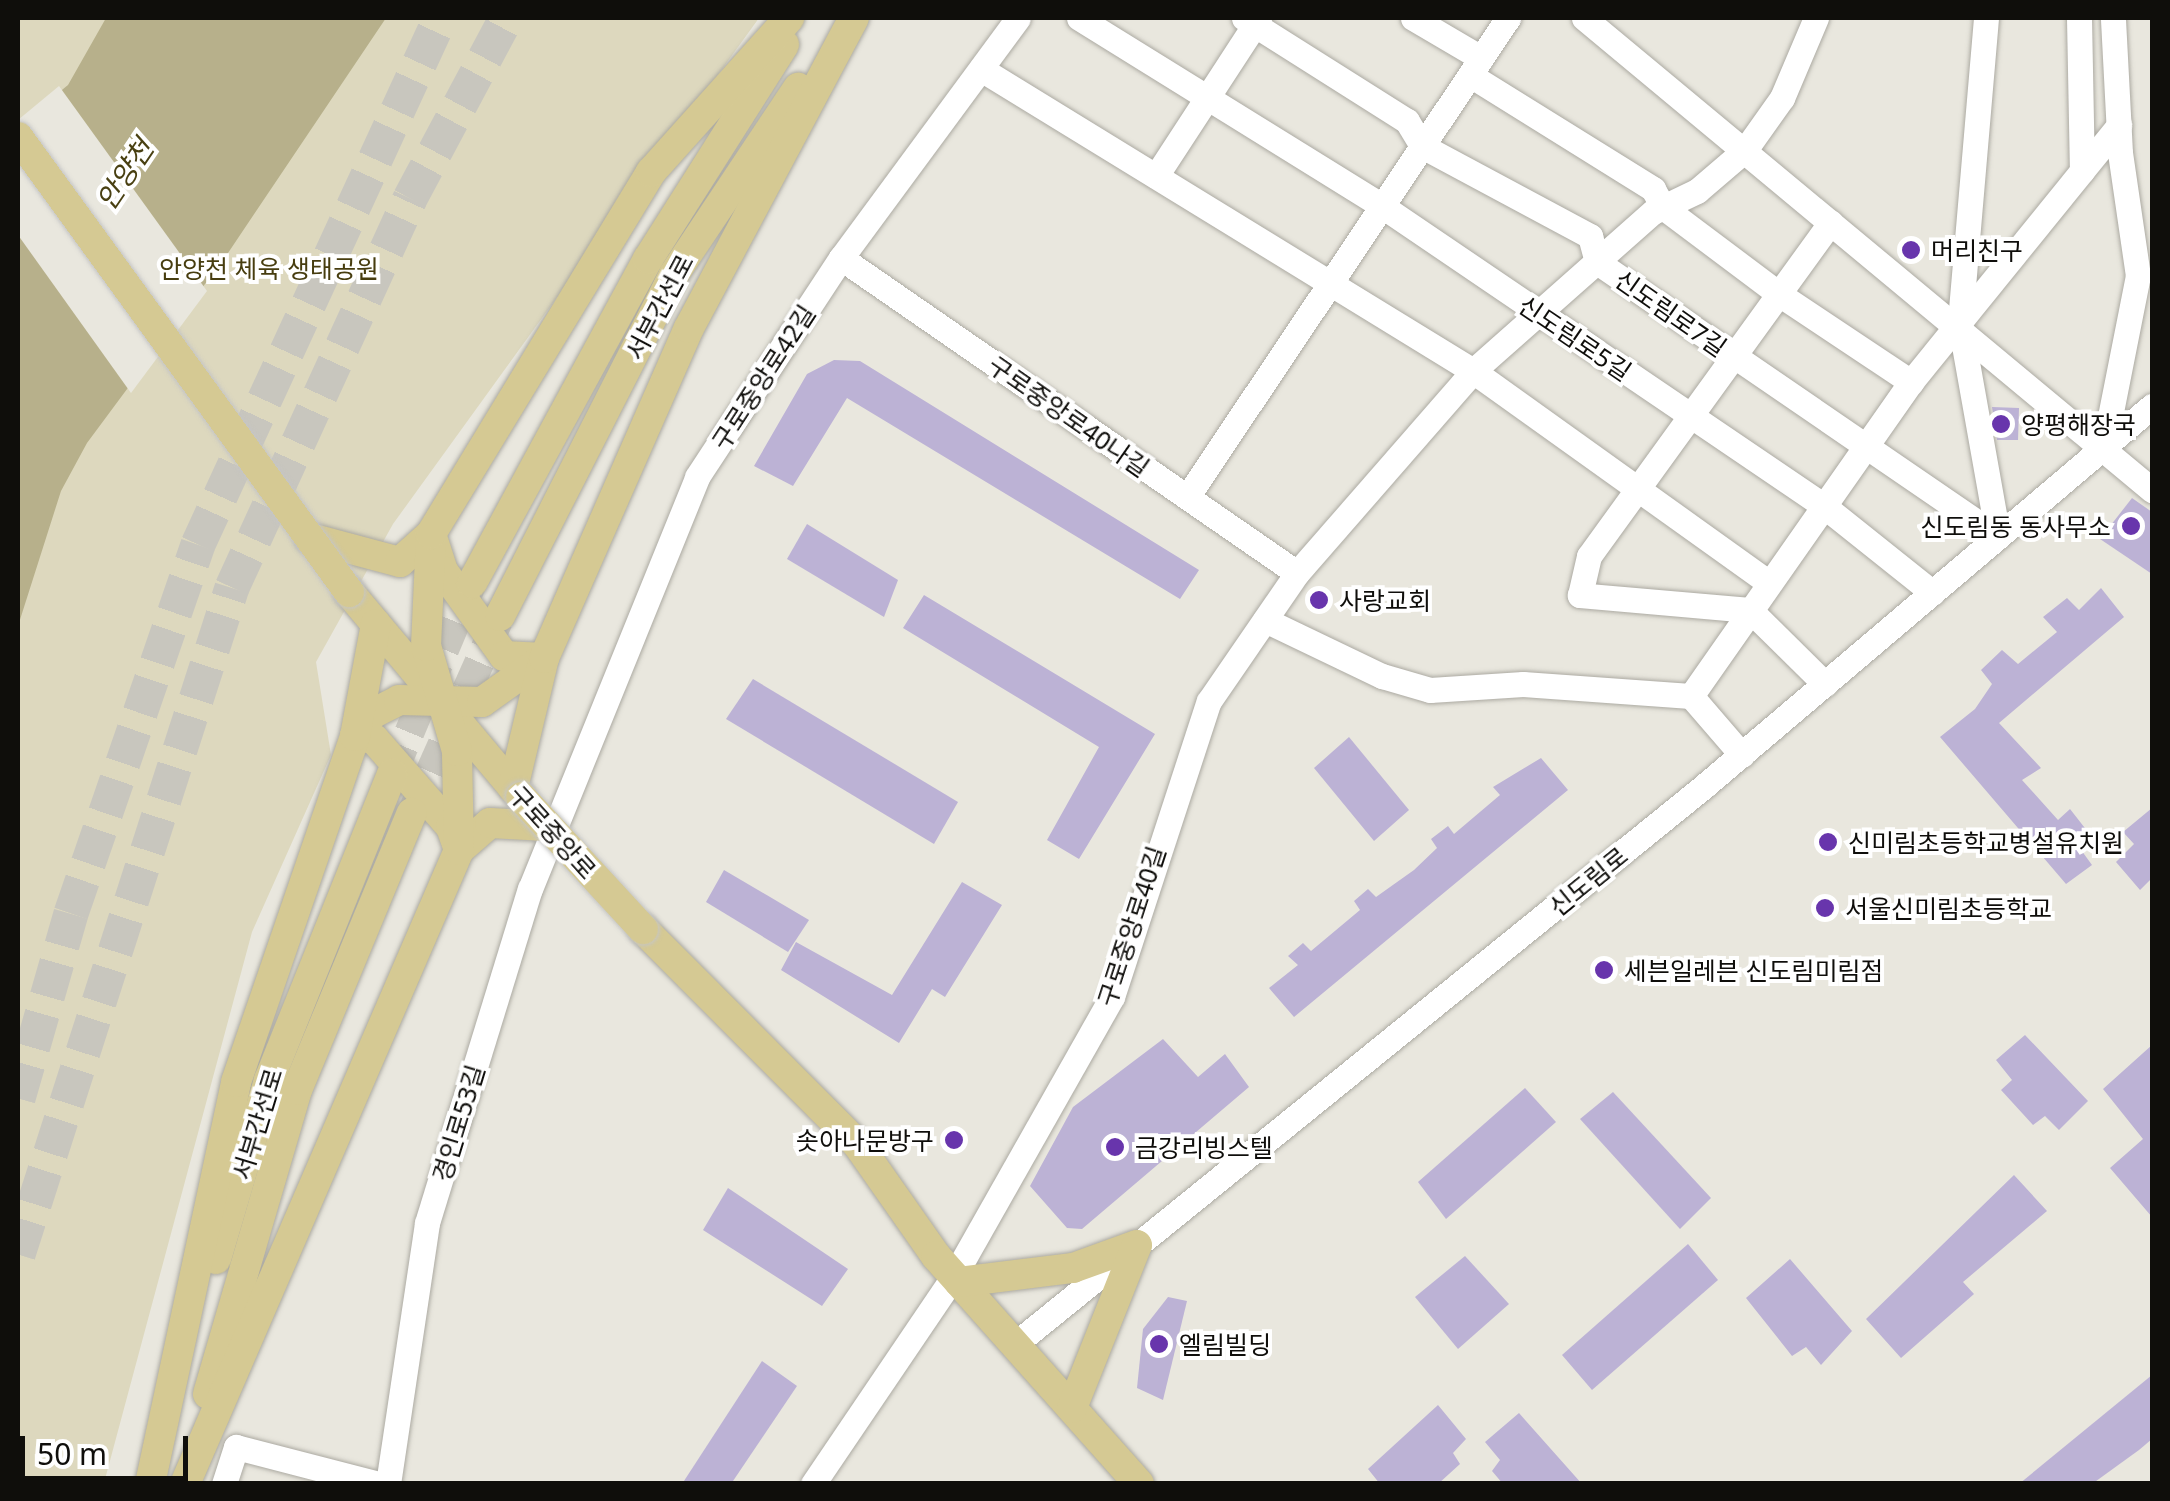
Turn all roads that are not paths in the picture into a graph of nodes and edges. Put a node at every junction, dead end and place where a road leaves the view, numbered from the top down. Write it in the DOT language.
graph roads {
  1 [pos="790,18"];
  2 [pos="802,18"];
  3 [pos="851,18"];
  4 [pos="1018,18"];
  5 [pos="1080,18"];
  6 [pos="1412,18"];
  7 [pos="1508,18"];
  8 [pos="1584,18"];
  9 [pos="1816,18"];
  10 [pos="1986,18"];
  11 [pos="2079,18"];
  12 [pos="2113,18"];
  13 [pos="1253,20"];
  14 [pos="1475,66"];
  15 [pos="980,69"];
  16 [pos="1207,98"];
  17 [pos="2119,124"];
  18 [pos="18,137"];
  19 [pos="1422,146"];
  20 [pos="1745,150"];
  21 [pos="2082,170"];
  22 [pos="1156,176"];
  23 [pos="1382,206"];
  24 [pos="1664,207"];
  25 [pos="1831,222"];
  26 [pos="841,258"];
  27 [pos="1596,262"];
  28 [pos="1330,284"];
  29 [pos="1779,294"];
  30 [pos="1538,313"];
  31 [pos="1960,323"];
  32 [pos="1734,356"];
  33 [pos="1473,371"];
  34 [pos="1911,382"];
  35 [pos="2152,406"];
  36 [pos="1690,416"];
  37 [pos="1865,447"];
  38 [pos="2104,448"];
  39 [pos="2152,490"];
  40 [pos="1635,492"];
  41 [pos="1188,498"];
  42 [pos="1824,506"];
  43 [pos="431,534"];
  44 [pos="1998,537"];
  45 [pos="310,538"];
  46 [pos="1297,573"];
  47 [pos="472,583"];
  48 [pos="1769,583"];
  49 [pos="1932,593"];
  50 [pos="1750,610"];
  51 [pos="500,616"];
  52 [pos="1265,620"];
  53 [pos="376,624"];
  54 [pos="544,658"];
  55 [pos="1825,684"];
  56 [pos="1691,696"];
  57 [pos="442,702"];
  58 [pos="354,736"];
  59 [pos="1742,754"];
  60 [pos="392,774"];
  61 [pos="574,774"];
  62 [pos="517,793"];
  63 [pos="412,813"];
  64 [pos="546,826"];
  65 [pos="460,850"];
  66 [pos="1137,1246"];
  67 [pos="957,1279"];
  68 [pos="1015,1344"];
  69 [pos="1072,1408"];
  70 [pos="150,1484"];
  71 [pos="183,1484"];
  72 [pos="224,1484"];
  73 [pos="379,1484"];
  74 [pos="388,1484"];
  75 [pos="814,1484"];
  76 [pos="1140,1484"];
  1 -- 43 [label="main road"];
  2 -- 47 [label="main road, 서부간선로"];
  3 -- 51 [label="main road, 서부간선로"];
  3 -- 54 [label="main road"];
  4 -- 15 [label="street, 구로중앙로42길"];
  5 -- 16 [label="street, 신도림로5길"];
  6 -- 14 [label="street"];
  7 -- 14 [label="street"];
  8 -- 20 [label="street"];
  9 -- 20 [label="street, 구로중앙로40길"];
  10 -- 31 [label="street"];
  11 -- 21 [label="street"];
  12 -- 17 [label="street"];
  13 -- 16 [label="street"];
  13 -- 19 [label="street, 신도림로7길"];
  14 -- 19 [label="street"];
  14 -- 24 [label="street"];
  15 -- 22 [label="street"];
  15 -- 26 [label="street, 구로중앙로42길"];
  16 -- 22 [label="street"];
  16 -- 23 [label="street, 신도림로5길"];
  17 -- 21 [label="street"];
  17 -- 38 [label="street"];
  18 -- 45 [label="main road, 구로중앙로, bridge"];
  19 -- 23 [label="street"];
  19 -- 27 [label="street, 신도림로7길"];
  20 -- 24 [label="street, 구로중앙로40길"];
  20 -- 25 [label="street"];
  21 -- 31 [label="street"];
  22 -- 28 [label="street"];
  23 -- 28 [label="street"];
  23 -- 30 [label="street, 신도림로5길"];
  24 -- 27 [label="street, 구로중앙로40길"];
  24 -- 29 [label="street"];
  25 -- 29 [label="street"];
  25 -- 31 [label="street"];
  26 -- 41 [label="street, 구로중앙로40나길"];
  26 -- 61 [label="street, 구로중앙로42길"];
  27 -- 30 [label="street, 구로중앙로40길"];
  27 -- 32 [label="street, 신도림로7길"];
  28 -- 33 [label="street"];
  28 -- 41 [label="street"];
  29 -- 32 [label="street"];
  29 -- 34 [label="street"];
  30 -- 33 [label="street, 구로중앙로40길"];
  30 -- 36 [label="street, 신도림로5길"];
  31 -- 34 [label="street"];
  31 -- 38 [label="street"];
  31 -- 44 [label="street"];
  32 -- 36 [label="street"];
  32 -- 37 [label="street, 신도림로7길"];
  33 -- 40 [label="street"];
  33 -- 46 [label="street, 구로중앙로40길"];
  34 -- 37 [label="street"];
  35 -- 38 [label="street, 신도림로"];
  36 -- 40 [label="street"];
  36 -- 42 [label="street, 신도림로5길"];
  37 -- 42 [label="street"];
  37 -- 44 [label="street, 신도림로7길"];
  38 -- 39 [label="street"];
  38 -- 44 [label="street, 신도림로"];
  40 -- 48 [label="street"];
  40 -- 50 [label="street"];
  41 -- 46 [label="street, 구로중앙로40나길"];
  42 -- 48 [label="street"];
  42 -- 49 [label="street, 신도림로5길"];
  43 -- 45 [label="main road"];
  43 -- 54 [label="main road"];
  43 -- 57 [label="main road"];
  44 -- 49 [label="street, 신도림로"];
  45 -- 53 [label="main road, 구로중앙로, bridge"];
  46 -- 52 [label="street, 구로중앙로40길"];
  48 -- 50 [label="street"];
  49 -- 55 [label="street, 신도림로"];
  50 -- 55 [label="street"];
  50 -- 56 [label="street"];
  52 -- 56 [label="street"];
  52 -- 67 [label="street, 구로중앙로40길"];
  53 -- 57 [label="main road, 구로중앙로"];
  53 -- 58 [label="main road"];
  54 -- 57 [label="main road"];
  54 -- 62 [label="main road"];
  55 -- 59 [label="street, 신도림로"];
  56 -- 59 [label="street"];
  57 -- 58 [label="main road"];
  57 -- 62 [label="main road, 구로중앙로"];
  57 -- 65 [label="main road"];
  58 -- 65 [label="main road"];
  58 -- 70 [label="main road"];
  59 -- 66 [label="street, 신도림로"];
  60 -- 70 [label="main road, 서부간선로"];
  61 -- 74 [label="street, 경인로53길"];
  62 -- 64 [label="main road, 구로중앙로, bridge"];
  63 -- 71 [label="main road, 서부간선로"];
  64 -- 65 [label="main road"];
  64 -- 67 [label="main road, 구로중앙로, bridge"];
  65 -- 71 [label="main road"];
  66 -- 67 [label="main road"];
  66 -- 68 [label="street, 신도림로"];
  66 -- 69 [label="main road"];
  67 -- 68 [label="main road, 구로중앙로"];
  67 -- 75 [label="street, 구로중앙로40길"];
  68 -- 69 [label="main road, 구로중앙로"];
  69 -- 76 [label="main road, 구로중앙로"];
  72 -- 73 [label="street"];
}
